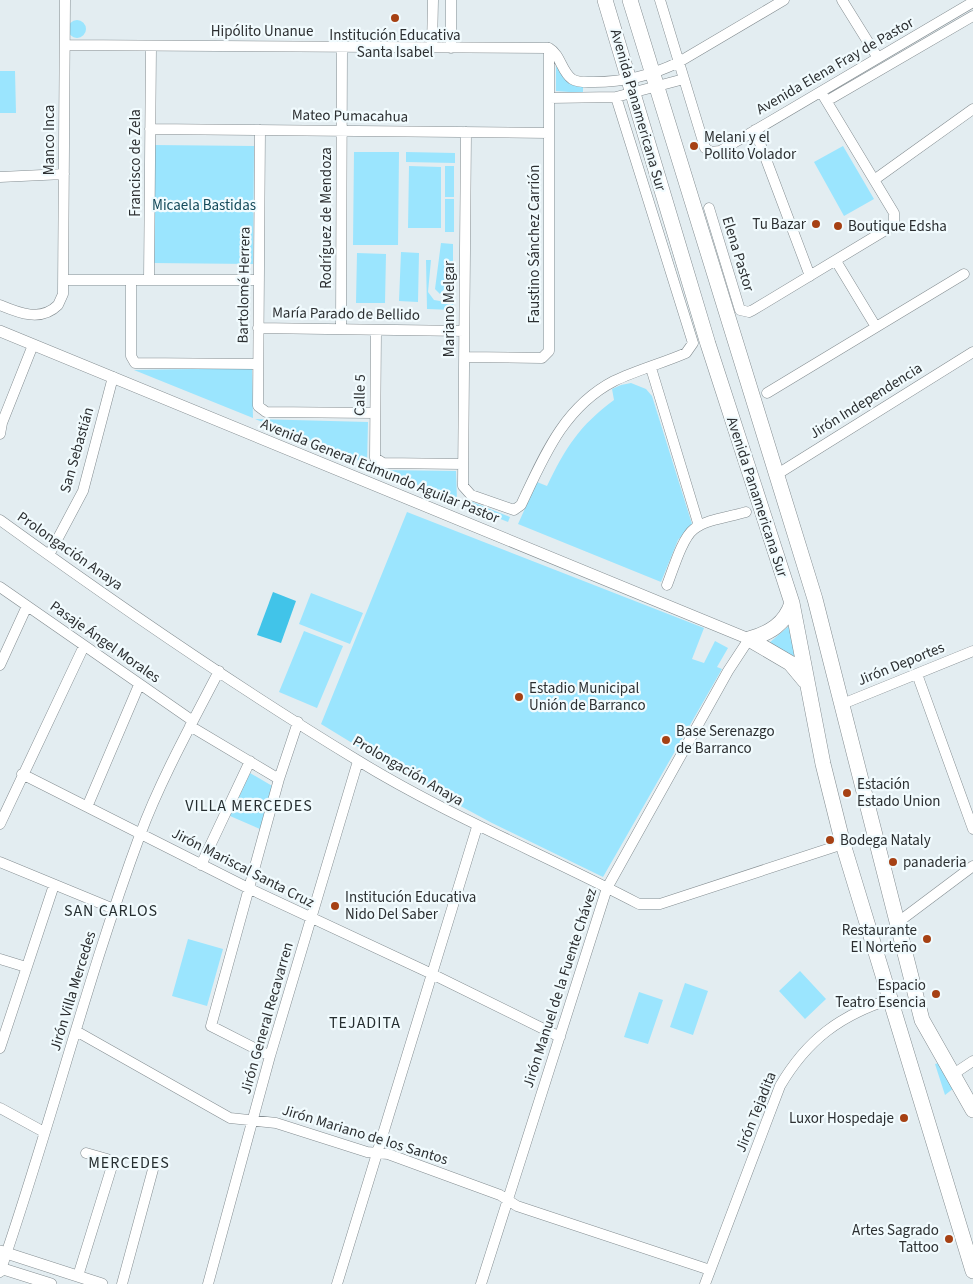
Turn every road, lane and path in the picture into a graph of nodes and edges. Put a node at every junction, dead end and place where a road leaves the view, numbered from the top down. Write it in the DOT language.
graph roads {
  1 [pos="65,0"];
  2 [pos="433,0"];
  3 [pos="451,0"];
  4 [pos="605,0"];
  5 [pos="630,0"];
  6 [pos="660,0"];
  7 [pos="784,0"];
  8 [pos="842,0"];
  9 [pos="971,2"];
  10 [pos="973,16"];
  11 [pos="65,45"];
  12 [pos="150,46"];
  13 [pos="342,47"];
  14 [pos="432,48"];
  15 [pos="451,48"];
  16 [pos="549,48"];
  17 [pos="878,58"];
  18 [pos="679,62"];
  19 [pos="684,79"];
  20 [pos="654,81"];
  21 [pos="630,87"];
  22 [pos="821,92"];
  23 [pos="616,96"];
  24 [pos="549,98"];
  25 [pos="832,98"];
  26 [pos="973,109"];
  27 [pos="150,129"];
  28 [pos="260,130"];
  29 [pos="755,130"];
  30 [pos="342,131"];
  31 [pos="466,132"];
  32 [pos="549,133"];
  33 [pos="64,174"];
  34 [pos="0,177"];
  35 [pos="874,180"];
  36 [pos="709,208"];
  37 [pos="836,261"];
  38 [pos="964,274"];
  39 [pos="810,276"];
  40 [pos="63,280"];
  41 [pos="131,280"];
  42 [pos="149,280"];
  43 [pos="259,280"];
  44 [pos="0,305"];
  45 [pos="876,327"];
  46 [pos="258,328"];
  47 [pos="340,329"];
  48 [pos="376,330"];
  49 [pos="0,331"];
  50 [pos="464,331"];
  51 [pos="33,345"];
  52 [pos="973,352"];
  53 [pos="464,357"];
  54 [pos="258,364"];
  55 [pos="651,368"];
  56 [pos="113,378"];
  57 [pos="767,393"];
  58 [pos="375,413"];
  59 [pos="0,434"];
  60 [pos="463,464"];
  61 [pos="776,475"];
  62 [pos="746,512"];
  63 [pos="0,520"];
  64 [pos="699,526"];
  65 [pos="49,555"];
  66 [pos="667,585"];
  67 [pos="0,587"];
  68 [pos="792,603"];
  69 [pos="27,606"];
  70 [pos="824,637"];
  71 [pos="749,639"];
  72 [pos="84,646"];
  73 [pos="973,651"];
  74 [pos="797,661"];
  75 [pos="0,665"];
  76 [pos="219,671"];
  77 [pos="917,674"];
  78 [pos="139,685"];
  79 [pos="840,705"];
  80 [pos="298,722"];
  81 [pos="192,723"];
  82 [pos="250,761"];
  83 [pos="358,761"];
  84 [pos="22,774"];
  85 [pos="279,779"];
  86 [pos="87,807"];
  87 [pos="0,824"];
  88 [pos="476,826"];
  89 [pos="973,828"];
  90 [pos="141,833"];
  91 [pos="843,844"];
  92 [pos="0,862"];
  93 [pos="201,865"];
  94 [pos="973,866"];
  95 [pos="54,885"];
  96 [pos="607,888"];
  97 [pos="250,889"];
  98 [pos="114,909"];
  99 [pos="311,919"];
  100 [pos="897,924"];
  101 [pos="0,959"];
  102 [pos="26,967"];
  103 [pos="432,974"];
  104 [pos="891,999"];
  105 [pos="2,1032"];
  106 [pos="76,1032"];
  107 [pos="560,1037"];
  108 [pos="0,1048"];
  109 [pos="270,1056"];
  110 [pos="973,1061"];
  111 [pos="952,1075"];
  112 [pos="0,1108"];
  113 [pos="973,1110"];
  114 [pos="253,1121"];
  115 [pos="44,1132"];
  116 [pos="377,1153"];
  117 [pos="86,1154"];
  118 [pos="155,1162"];
  119 [pos="508,1200"];
  120 [pos="3,1252"];
  121 [pos="0,1269"];
  122 [pos="710,1270"];
  123 [pos="973,1271"];
  124 [pos="78,1276"];
  125 [pos="51,1284"];
  126 [pos="102,1284"];
  127 [pos="122,1284"];
  128 [pos="208,1284"];
  129 [pos="337,1284"];
  130 [pos="481,1284"];
  131 [pos="705,1284"];
  1 -- 11 [label="street, Manco Inca"];
  2 -- 14 [label="street"];
  3 -- 15 [label="street"];
  4 -- 21 [label="main road, Avenida Panamericana Sur"];
  5 -- 20 [label="main road, Avenida Panamericana Sur"];
  6 -- 18 [label="street"];
  7 -- 18 [label="street"];
  8 -- 17 [label="street"];
  9 -- 17 [label="street, Avenida Elena Fray de Pastor"];
  10 -- 25 [label="street"];
  11 -- 12 [label="street, Hipólito Unanue"];
  11 -- 33 [label="street, Manco Inca"];
  12 -- 13 [label="street, Hipólito Unanue"];
  12 -- 27 [label="street, Francisco de Zela"];
  13 -- 14 [label="street, Hipólito Unanue"];
  13 -- 30 [label="street, Rodríguez de Mendoza"];
  14 -- 15 [label="street, Hipólito Unanue"];
  15 -- 16 [label="street, Hipólito Unanue"];
  16 -- 21 [label="street"];
  16 -- 24 [label="street, Faustino Sánchez Carrión"];
  17 -- 22 [label="street, Avenida Elena Fray de Pastor"];
  18 -- 19 [label="street"];
  18 -- 20 [label="street"];
  19 -- 20 [label="street"];
  19 -- 29 [label="street, Avenida Elena Fray de Pastor"];
  20 -- 21 [label="street"];
  20 -- 61 [label="main road, Avenida Panamericana Sur"];
  21 -- 23 [label="street"];
  21 -- 68 [label="main road, Avenida Panamericana Sur"];
  22 -- 29 [label="street, Avenida Elena Fray de Pastor"];
  22 -- 35 [label="street"];
  23 -- 24 [label="street"];
  23 -- 55 [label="street"];
  24 -- 32 [label="street, Faustino Sánchez Carrión"];
  26 -- 35 [label="street"];
  27 -- 28 [label="street, Mateo Pumacahua"];
  27 -- 42 [label="street, Francisco de Zela"];
  28 -- 30 [label="street, Mateo Pumacahua"];
  28 -- 43 [label="street, Bartolomé Herrera"];
  29 -- 39 [label="street"];
  30 -- 31 [label="street, Mateo Pumacahua"];
  30 -- 47 [label="street, Rodríguez de Mendoza"];
  31 -- 32 [label="street, Mateo Pumacahua"];
  31 -- 50 [label="street, Mariano Melgar"];
  32 -- 53 [label="street, Faustino Sánchez Carrión"];
  33 -- 34 [label="street"];
  33 -- 40 [label="street, Manco Inca"];
  35 -- 37 [label="street"];
  36 -- 39 [label="street, Elena Pastor"];
  37 -- 39 [label="street"];
  37 -- 45 [label="street"];
  38 -- 45 [label="street"];
  40 -- 41 [label="street"];
  40 -- 44 [label="street, Manco Inca"];
  41 -- 42 [label="street"];
  41 -- 54 [label="street"];
  42 -- 43 [label="street"];
  43 -- 46 [label="street, Bartolomé Herrera"];
  45 -- 57 [label="street"];
  46 -- 47 [label="street, María Parado de Bellido"];
  46 -- 54 [label="street, Bartolomé Herrera"];
  47 -- 48 [label="street, María Parado de Bellido"];
  48 -- 50 [label="street, María Parado de Bellido"];
  48 -- 58 [label="street, Calle 5"];
  49 -- 51 [label="street, Avenida General Edmundo Aguilar Pastor"];
  50 -- 53 [label="street, Mariano Melgar"];
  51 -- 56 [label="street, Avenida General Edmundo Aguilar Pastor"];
  51 -- 59 [label="street"];
  52 -- 61 [label="street, Jirón Independencia"];
  53 -- 60 [label="street, Mariano Melgar"];
  54 -- 58 [label="street, Bartolomé Herrera"];
  55 -- 60 [label="street, Mariano Melgar"];
  55 -- 64 [label="street"];
  56 -- 65 [label="street, San Sebastián"];
  56 -- 71 [label="street, Avenida General Edmundo Aguilar Pastor"];
  58 -- 60 [label="street, Calle 5"];
  61 -- 70 [label="main road, Avenida Panamericana Sur"];
  62 -- 64 [label="street"];
  63 -- 65 [label="street, Prolongación Anaya"];
  64 -- 66 [label="street"];
  65 -- 76 [label="street, Prolongación Anaya"];
  67 -- 69 [label="street, Pasaje Ángel Morales"];
  68 -- 71 [label="main road"];
  68 -- 74 [label="main road, Avenida Panamericana Sur"];
  69 -- 72 [label="street, Pasaje Ángel Morales"];
  69 -- 75 [label="street"];
  70 -- 74 [label="main road"];
  70 -- 79 [label="main road, Avenida Panamericana Sur"];
  71 -- 74 [label="main road"];
  71 -- 96 [label="street, Jirón Manuel de la Fuente Chávez"];
  72 -- 78 [label="street, Pasaje Ángel Morales"];
  72 -- 84 [label="street"];
  73 -- 77 [label="street, Jirón Deportes"];
  74 -- 91 [label="main road, Avenida Panamericana Sur"];
  76 -- 80 [label="street, Prolongación Anaya"];
  76 -- 81 [label="street, Jirón Villa Mercedes"];
  77 -- 79 [label="street, Jirón Deportes"];
  77 -- 89 [label="street"];
  78 -- 81 [label="street, Pasaje Ángel Morales"];
  78 -- 86 [label="street"];
  79 -- 100 [label="main road, Avenida Panamericana Sur"];
  80 -- 83 [label="street, Prolongación Anaya"];
  80 -- 85 [label="street"];
  81 -- 82 [label="street, Pasaje Ángel Morales"];
  81 -- 90 [label="street, Jirón Villa Mercedes"];
  82 -- 85 [label="street, Pasaje Ángel Morales"];
  82 -- 93 [label="street"];
  83 -- 88 [label="street, Prolongación Anaya"];
  83 -- 99 [label="street, Jirón General Recavarren"];
  84 -- 86 [label="street, Jirón Mariscal Santa Cruz"];
  84 -- 87 [label="street"];
  85 -- 97 [label="street"];
  86 -- 90 [label="street, Jirón Mariscal Santa Cruz"];
  88 -- 96 [label="street, Prolongación Anaya"];
  88 -- 103 [label="street"];
  90 -- 93 [label="street, Jirón Mariscal Santa Cruz"];
  90 -- 98 [label="street, Jirón Villa Mercedes"];
  91 -- 96 [label="street, Prolongación Anaya"];
  91 -- 104 [label="main road, Avenida Panamericana Sur"];
  92 -- 95 [label="street"];
  93 -- 97 [label="street, Jirón Mariscal Santa Cruz"];
  94 -- 100 [label="street"];
  95 -- 98 [label="street"];
  95 -- 102 [label="street"];
  96 -- 107 [label="street, Jirón Manuel de la Fuente Chávez"];
  97 -- 99 [label="street, Jirón Mariscal Santa Cruz"];
  97 -- 109 [label="street"];
  98 -- 106 [label="street, Jirón Villa Mercedes"];
  99 -- 103 [label="street, Jirón Mariscal Santa Cruz"];
  99 -- 109 [label="street, Jirón General Recavarren"];
  100 -- 111 [label="main road, Avenida Panamericana Sur"];
  101 -- 102 [label="street"];
  102 -- 105 [label="street"];
  103 -- 107 [label="street, Jirón Mariscal Santa Cruz"];
  103 -- 116 [label="street"];
  104 -- 122 [label="street, Jirón Tejadita"];
  104 -- 123 [label="main road, Avenida Panamericana Sur"];
  105 -- 108 [label="street"];
  106 -- 114 [label="street, Jirón Mariano de los Santos"];
  106 -- 115 [label="street, Jirón Villa Mercedes"];
  107 -- 119 [label="street, Jirón Manuel de la Fuente Chávez"];
  109 -- 114 [label="street, Jirón General Recavarren"];
  110 -- 111 [label="street"];
  111 -- 113 [label="main road, Avenida Panamericana Sur"];
  112 -- 115 [label="street"];
  114 -- 116 [label="street, Jirón Mariano de los Santos"];
  114 -- 128 [label="street, Jirón General Recavarren"];
  115 -- 120 [label="street, Jirón Villa Mercedes"];
  116 -- 119 [label="street, Jirón Mariano de los Santos"];
  116 -- 129 [label="street"];
  117 -- 124 [label="street"];
  118 -- 127 [label="street"];
  119 -- 122 [label="street, Jirón Mariano de los Santos"];
  119 -- 130 [label="street, Jirón Manuel de la Fuente Chávez"];
  120 -- 121 [label="street, Jirón Villa Mercedes"];
  120 -- 124 [label="street"];
  121 -- 125 [label="street"];
  122 -- 131 [label="street, Jirón Tejadita"];
  124 -- 126 [label="street"];
}
